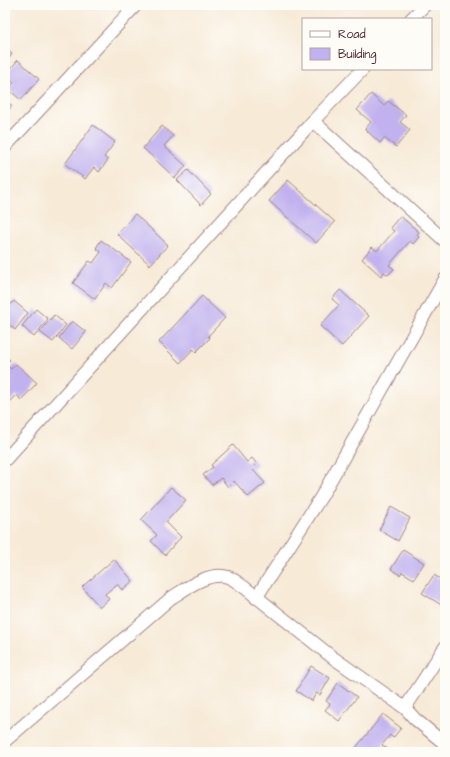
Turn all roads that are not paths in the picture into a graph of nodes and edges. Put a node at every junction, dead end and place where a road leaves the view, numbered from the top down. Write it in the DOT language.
graph roads {
  1 [pos="136,5"];
  2 [pos="425,5"];
  3 [pos="412,18"];
  4 [pos="362,70"];
  5 [pos="313,121"];
  6 [pos="5,147"];
  7 [pos="445,241"];
  8 [pos="445,279"];
  9 [pos="5,460"];
  10 [pos="256,598"];
  11 [pos="445,647"];
  12 [pos="405,708"];
  13 [pos="5,740"];
  14 [pos="445,744"];
  1 -- 6 [label="street"];
  2 -- 3 [label="street"];
  4 -- 5 [label="street"];
  5 -- 7 [label="street"];
  5 -- 9 [label="street"];
  8 -- 10 [label="street"];
  10 -- 12 [label="street"];
  10 -- 13 [label="street"];
  11 -- 12 [label="street"];
  12 -- 14 [label="street"];
}
